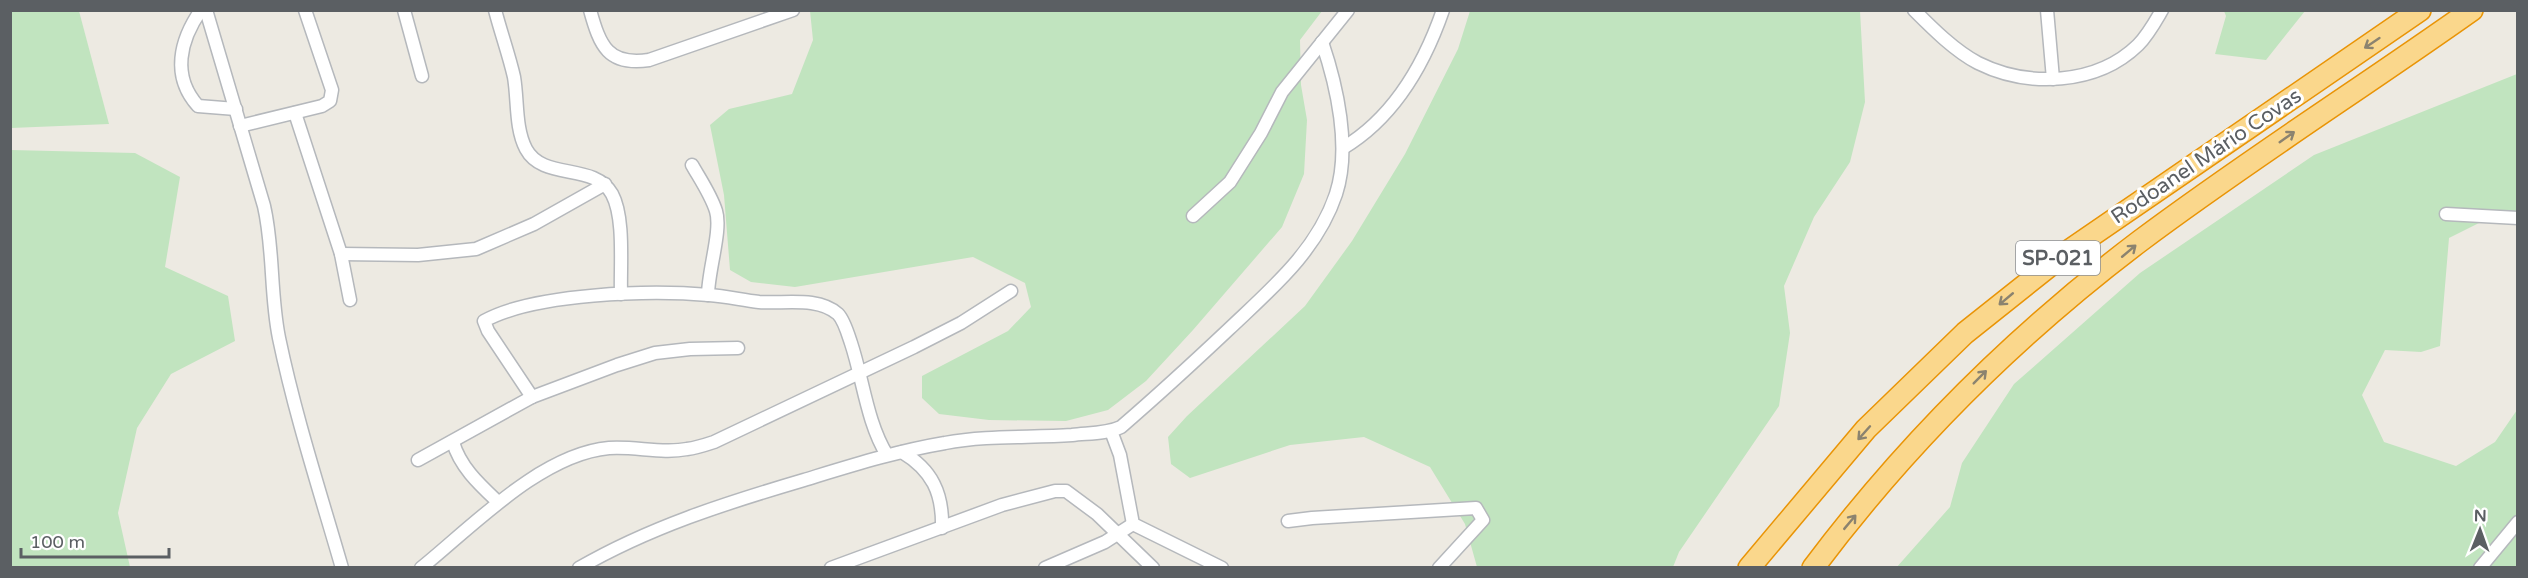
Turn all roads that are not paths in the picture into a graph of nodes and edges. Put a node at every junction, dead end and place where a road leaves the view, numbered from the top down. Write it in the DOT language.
graph roads {
  1 [pos="201,10"];
  2 [pos="206,10"];
  3 [pos="305,10"];
  4 [pos="404,10"];
  5 [pos="495,10"];
  6 [pos="590,10"];
  7 [pos="793,10"];
  8 [pos="1348,10"];
  9 [pos="1443,10"];
  10 [pos="1914,10"];
  11 [pos="2047,10"];
  12 [pos="2162,10"];
  13 [pos="2420,10"];
  14 [pos="2472,10"];
  15 [pos="1322,42"];
  16 [pos="422,76"];
  17 [pos="2053,79"];
  18 [pos="236,109"];
  19 [pos="295,113"];
  20 [pos="240,126"];
  21 [pos="1343,148"];
  22 [pos="692,165"];
  23 [pos="605,184"];
  24 [pos="2446,214"];
  25 [pos="1193,216"];
  26 [pos="2517,218"];
  27 [pos="341,254"];
  28 [pos="1011,291"];
  29 [pos="621,294"];
  30 [pos="708,295"];
  31 [pos="350,300"];
  32 [pos="738,348"];
  33 [pos="861,373"];
  34 [pos="532,398"];
  35 [pos="1111,431"];
  36 [pos="453,442"];
  37 [pos="902,452"];
  38 [pos="887,455"];
  39 [pos="418,460"];
  40 [pos="498,502"];
  41 [pos="1288,522"];
  42 [pos="2517,522"];
  43 [pos="1133,524"];
  44 [pos="942,528"];
  45 [pos="1117,533"];
  46 [pos="854,563"];
  47 [pos="342,567"];
  48 [pos="421,567"];
  49 [pos="579,567"];
  50 [pos="831,567"];
  51 [pos="1045,567"];
  52 [pos="1153,567"];
  53 [pos="1222,567"];
  54 [pos="1439,567"];
  55 [pos="1749,567"];
  56 [pos="1813,567"];
  57 [pos="2480,567"];
  1 -- 18 [label="street"];
  2 -- 18 [label="street"];
  3 -- 19 [label="street"];
  4 -- 16 [label="street"];
  5 -- 23 [label="street"];
  6 -- 7 [label="street"];
  8 -- 15 [label="street"];
  9 -- 21 [label="street"];
  10 -- 17 [label="street"];
  11 -- 17 [label="street"];
  12 -- 17 [label="street"];
  13 -- 55 [label="highway, Rodoanel Mário Covas / SP-021, one-way"];
  56 -- 14 [label="highway, Rodoanel Mário Covas / SP-021, one-way"];
  15 -- 21 [label="street"];
  15 -- 25 [label="street"];
  18 -- 20 [label="street"];
  19 -- 20 [label="street"];
  19 -- 27 [label="street"];
  20 -- 47 [label="street"];
  21 -- 35 [label="street"];
  22 -- 30 [label="street"];
  23 -- 27 [label="street"];
  23 -- 29 [label="street"];
  24 -- 26 [label="street"];
  27 -- 31 [label="street"];
  28 -- 33 [label="street"];
  29 -- 30 [label="street"];
  29 -- 34 [label="street"];
  30 -- 33 [label="street"];
  32 -- 34 [label="street"];
  33 -- 38 [label="street"];
  33 -- 40 [label="street"];
  34 -- 36 [label="street"];
  35 -- 37 [label="street"];
  35 -- 43 [label="street"];
  36 -- 39 [label="street"];
  36 -- 40 [label="street"];
  37 -- 38 [label="street"];
  37 -- 44 [label="street"];
  38 -- 49 [label="street"];
  40 -- 48 [label="street"];
  41 -- 54 [label="street"];
  42 -- 57 [label="street"];
  43 -- 45 [label="street"];
  43 -- 53 [label="street"];
  44 -- 45 [label="street"];
  44 -- 46 [label="street"];
  45 -- 51 [label="street"];
  45 -- 52 [label="street"];
  46 -- 50 [label="street"];
}
